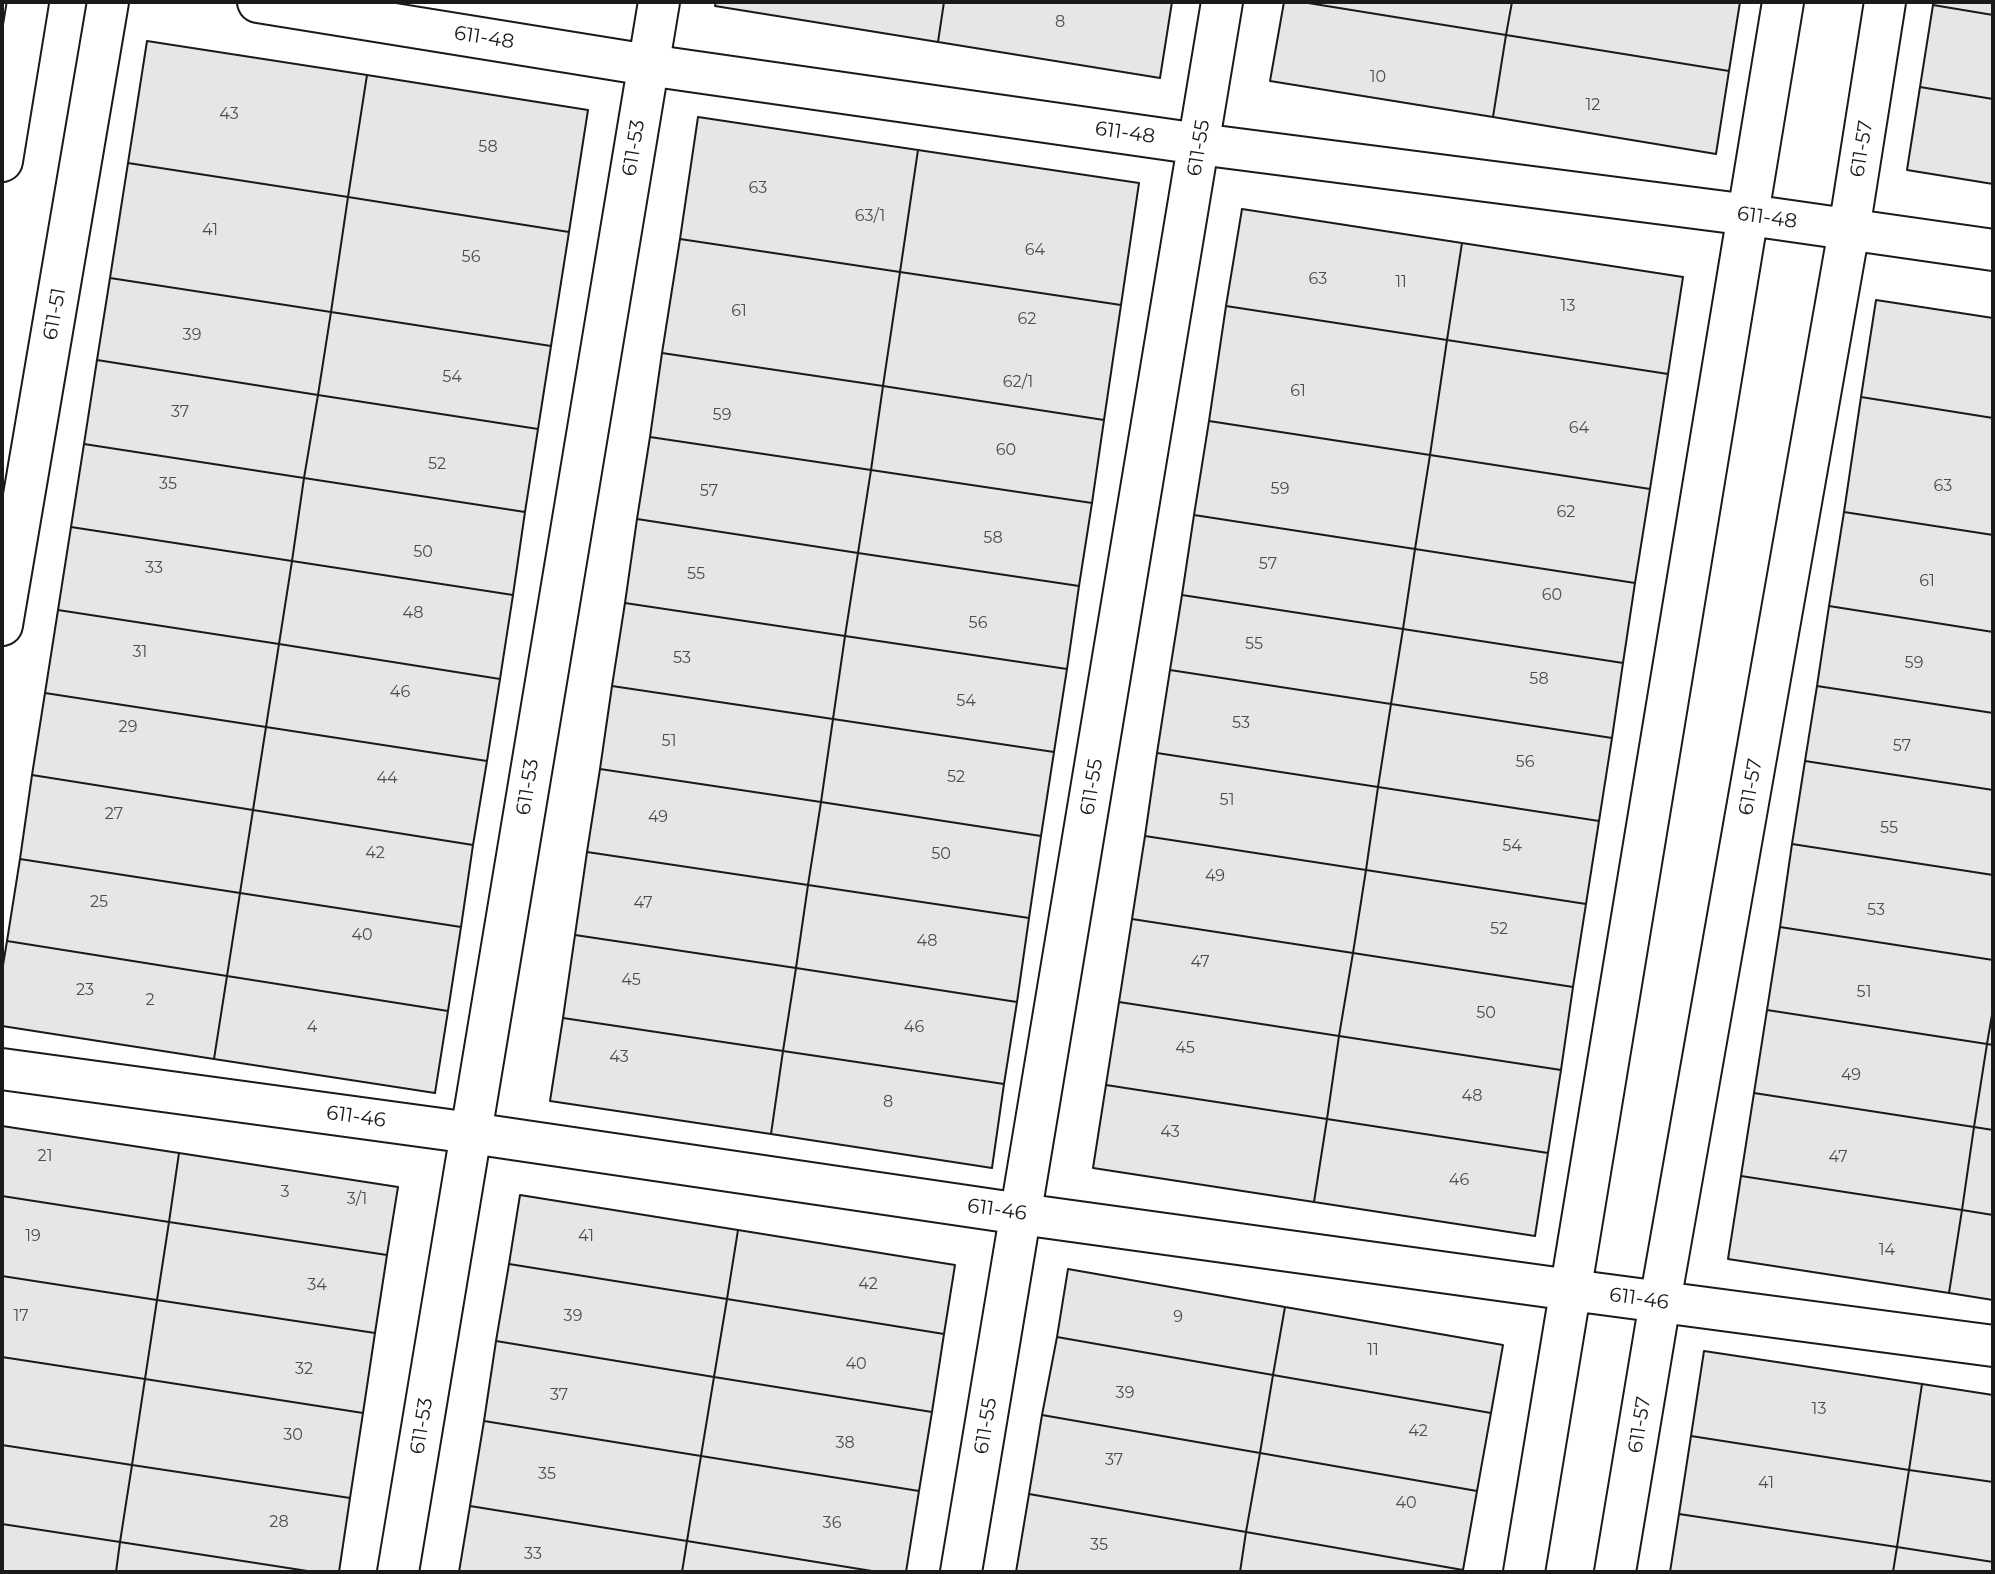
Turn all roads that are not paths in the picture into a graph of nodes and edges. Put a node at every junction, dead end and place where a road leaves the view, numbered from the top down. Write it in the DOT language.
graph roads {
  1 [pos="28,2"];
  2 [pos="108,2"];
  3 [pos="258,2"];
  4 [pos="659,2"];
  5 [pos="1222,2"];
  6 [pos="1783,2"];
  7 [pos="1885,2"];
  8 [pos="648,65"];
  9 [pos="1199,144"];
  10 [pos="2,161"];
  11 [pos="1749,215"];
  12 [pos="1849,230"];
  13 [pos="1993,250"];
  14 [pos="12,512"];
  15 [pos="2,625"];
  16 [pos="2,1069"];
  17 [pos="471,1133"];
  18 [pos="1021,1214"];
  19 [pos="1571,1290"];
  20 [pos="1660,1302"];
  21 [pos="1993,1346"];
  22 [pos="398,1572"];
  23 [pos="961,1572"];
  24 [pos="1524,1572"];
  25 [pos="1615,1572"];
  1 -- 10 [label="street"];
  2 -- 14 [label="street, 611-51"];
  3 -- 8 [label="street, 611-48"];
  4 -- 8 [label="street, 611-53"];
  5 -- 9 [label="street, 611-55"];
  6 -- 11 [label="street"];
  7 -- 12 [label="street, 611-57"];
  8 -- 9 [label="street, 611-48"];
  8 -- 17 [label="street, 611-53"];
  9 -- 11 [label="street, 611-48"];
  9 -- 18 [label="street, 611-55"];
  11 -- 12 [label="street, 611-48"];
  11 -- 19 [label="street"];
  12 -- 13 [label="street, 611-48"];
  12 -- 20 [label="street, 611-57"];
  14 -- 15 [label="street, 611-51"];
  16 -- 17 [label="street, 611-46"];
  17 -- 18 [label="street, 611-46"];
  17 -- 22 [label="street, 611-53"];
  18 -- 19 [label="street, 611-46"];
  18 -- 23 [label="street, 611-55"];
  19 -- 20 [label="street, 611-46"];
  19 -- 24 [label="street"];
  20 -- 21 [label="street, 611-46"];
  20 -- 25 [label="street, 611-57"];
}
